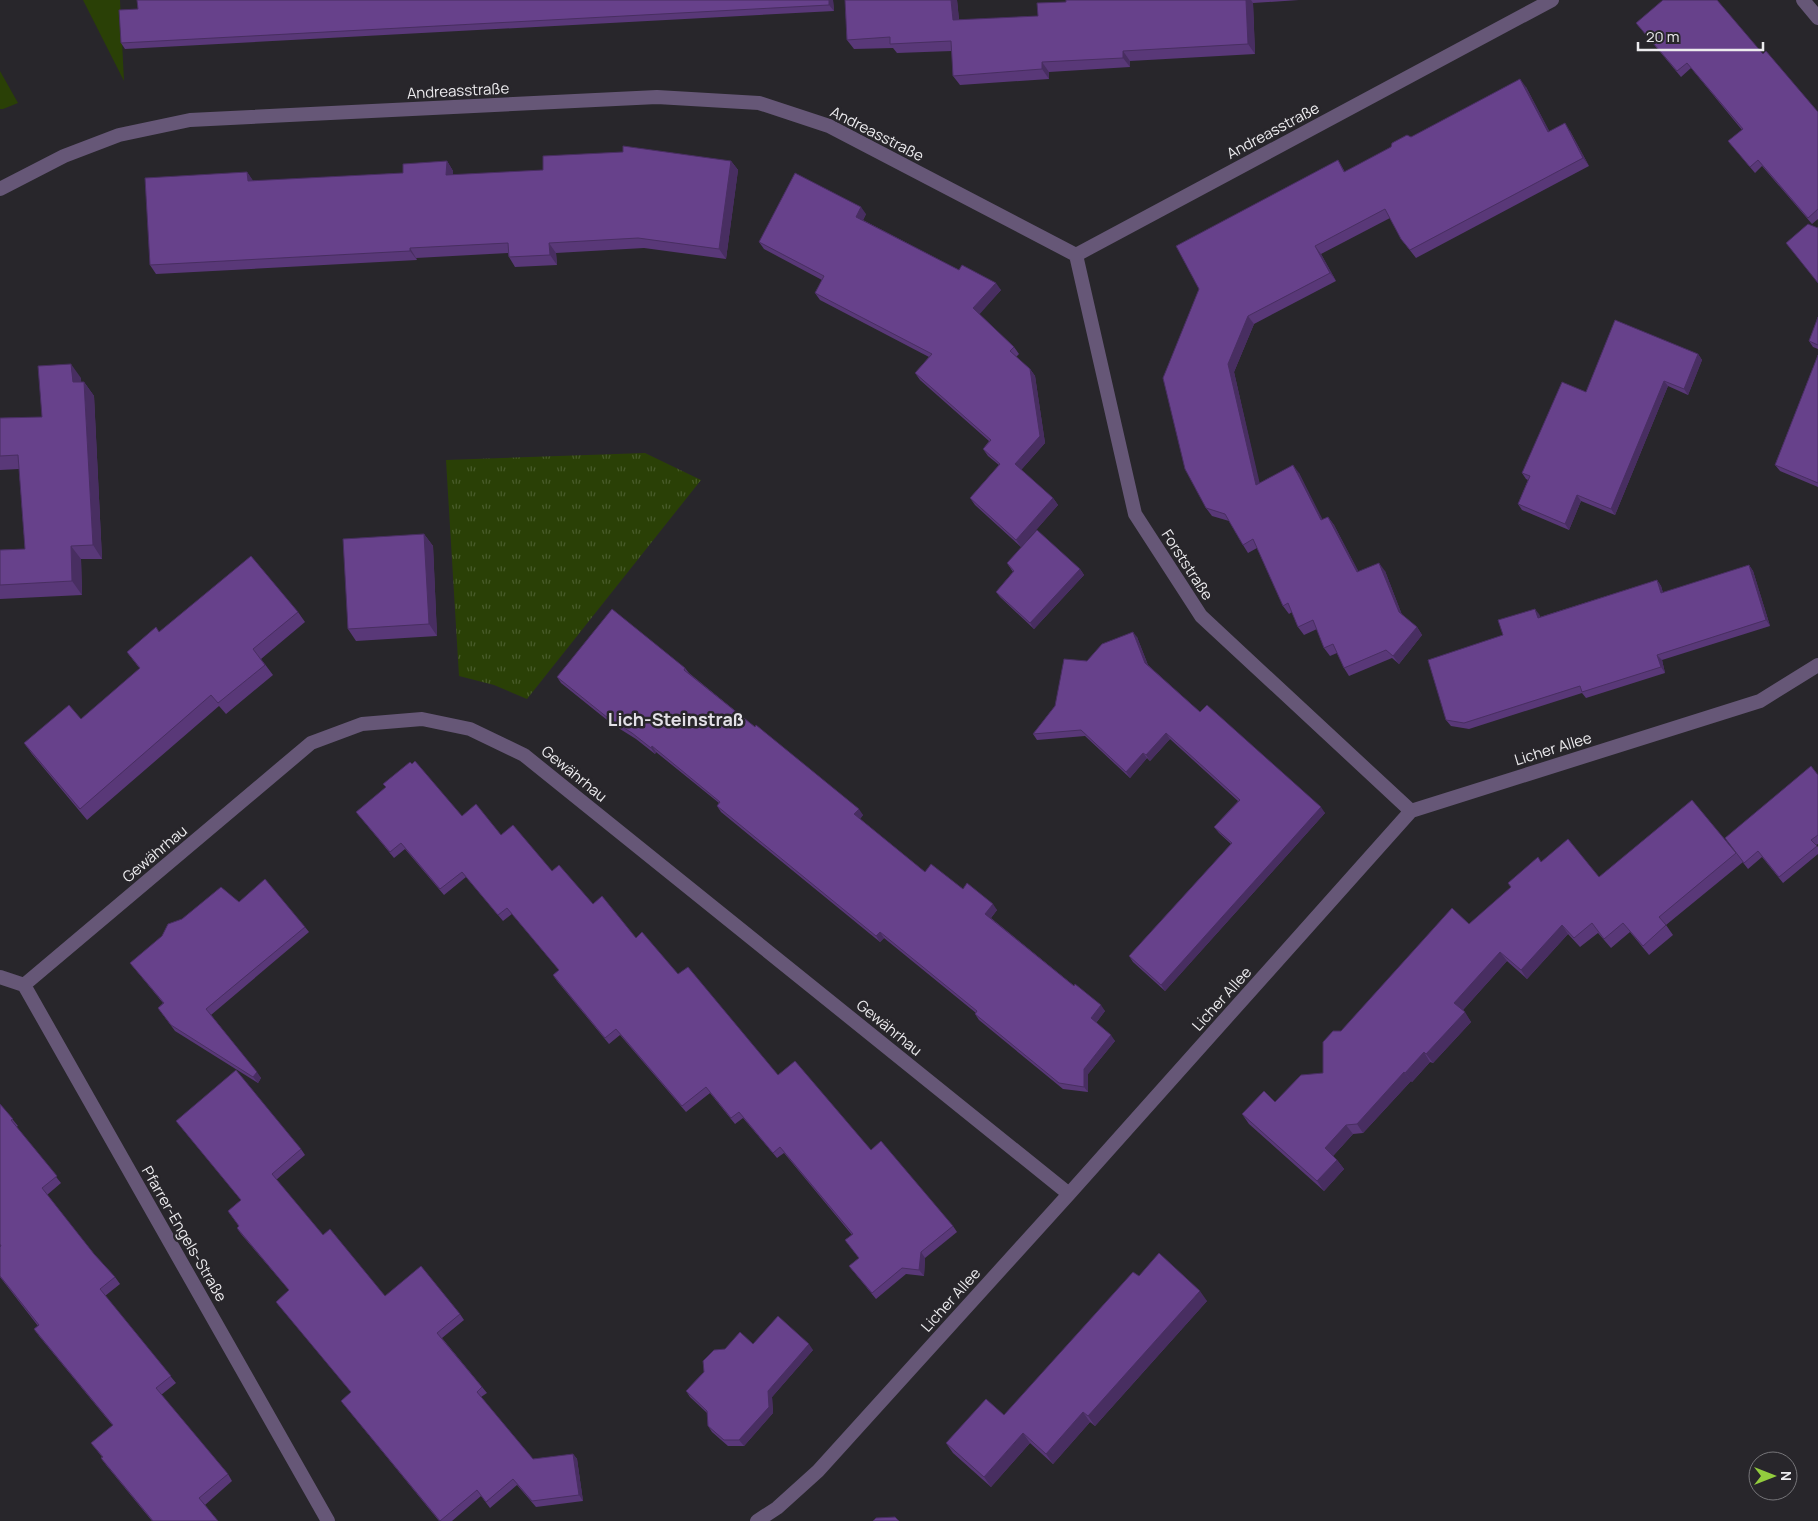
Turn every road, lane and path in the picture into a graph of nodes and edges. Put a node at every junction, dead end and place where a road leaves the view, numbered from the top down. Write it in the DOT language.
graph roads {
  1 [pos="1552,0"];
  2 [pos="1803,0"];
  3 [pos="1818,18"];
  4 [pos="0,189"];
  5 [pos="1076,255"];
  6 [pos="1818,665"];
  7 [pos="1411,810"];
  8 [pos="0,977"];
  9 [pos="24,985"];
  10 [pos="1069,1194"];
  11 [pos="328,1521"];
  12 [pos="757,1521"];
  1 -- 5 [label="street, Andreasstraße"];
  2 -- 3 [label="street"];
  4 -- 5 [label="street, Andreasstraße"];
  5 -- 7 [label="street, Forststraße"];
  6 -- 7 [label="street, Licher Allee"];
  7 -- 10 [label="street, Licher Allee"];
  8 -- 9 [label="street"];
  9 -- 10 [label="street, Gewährhau"];
  9 -- 11 [label="street, Pfarrer-Engels-Straße"];
  10 -- 12 [label="street, Licher Allee"];
}
